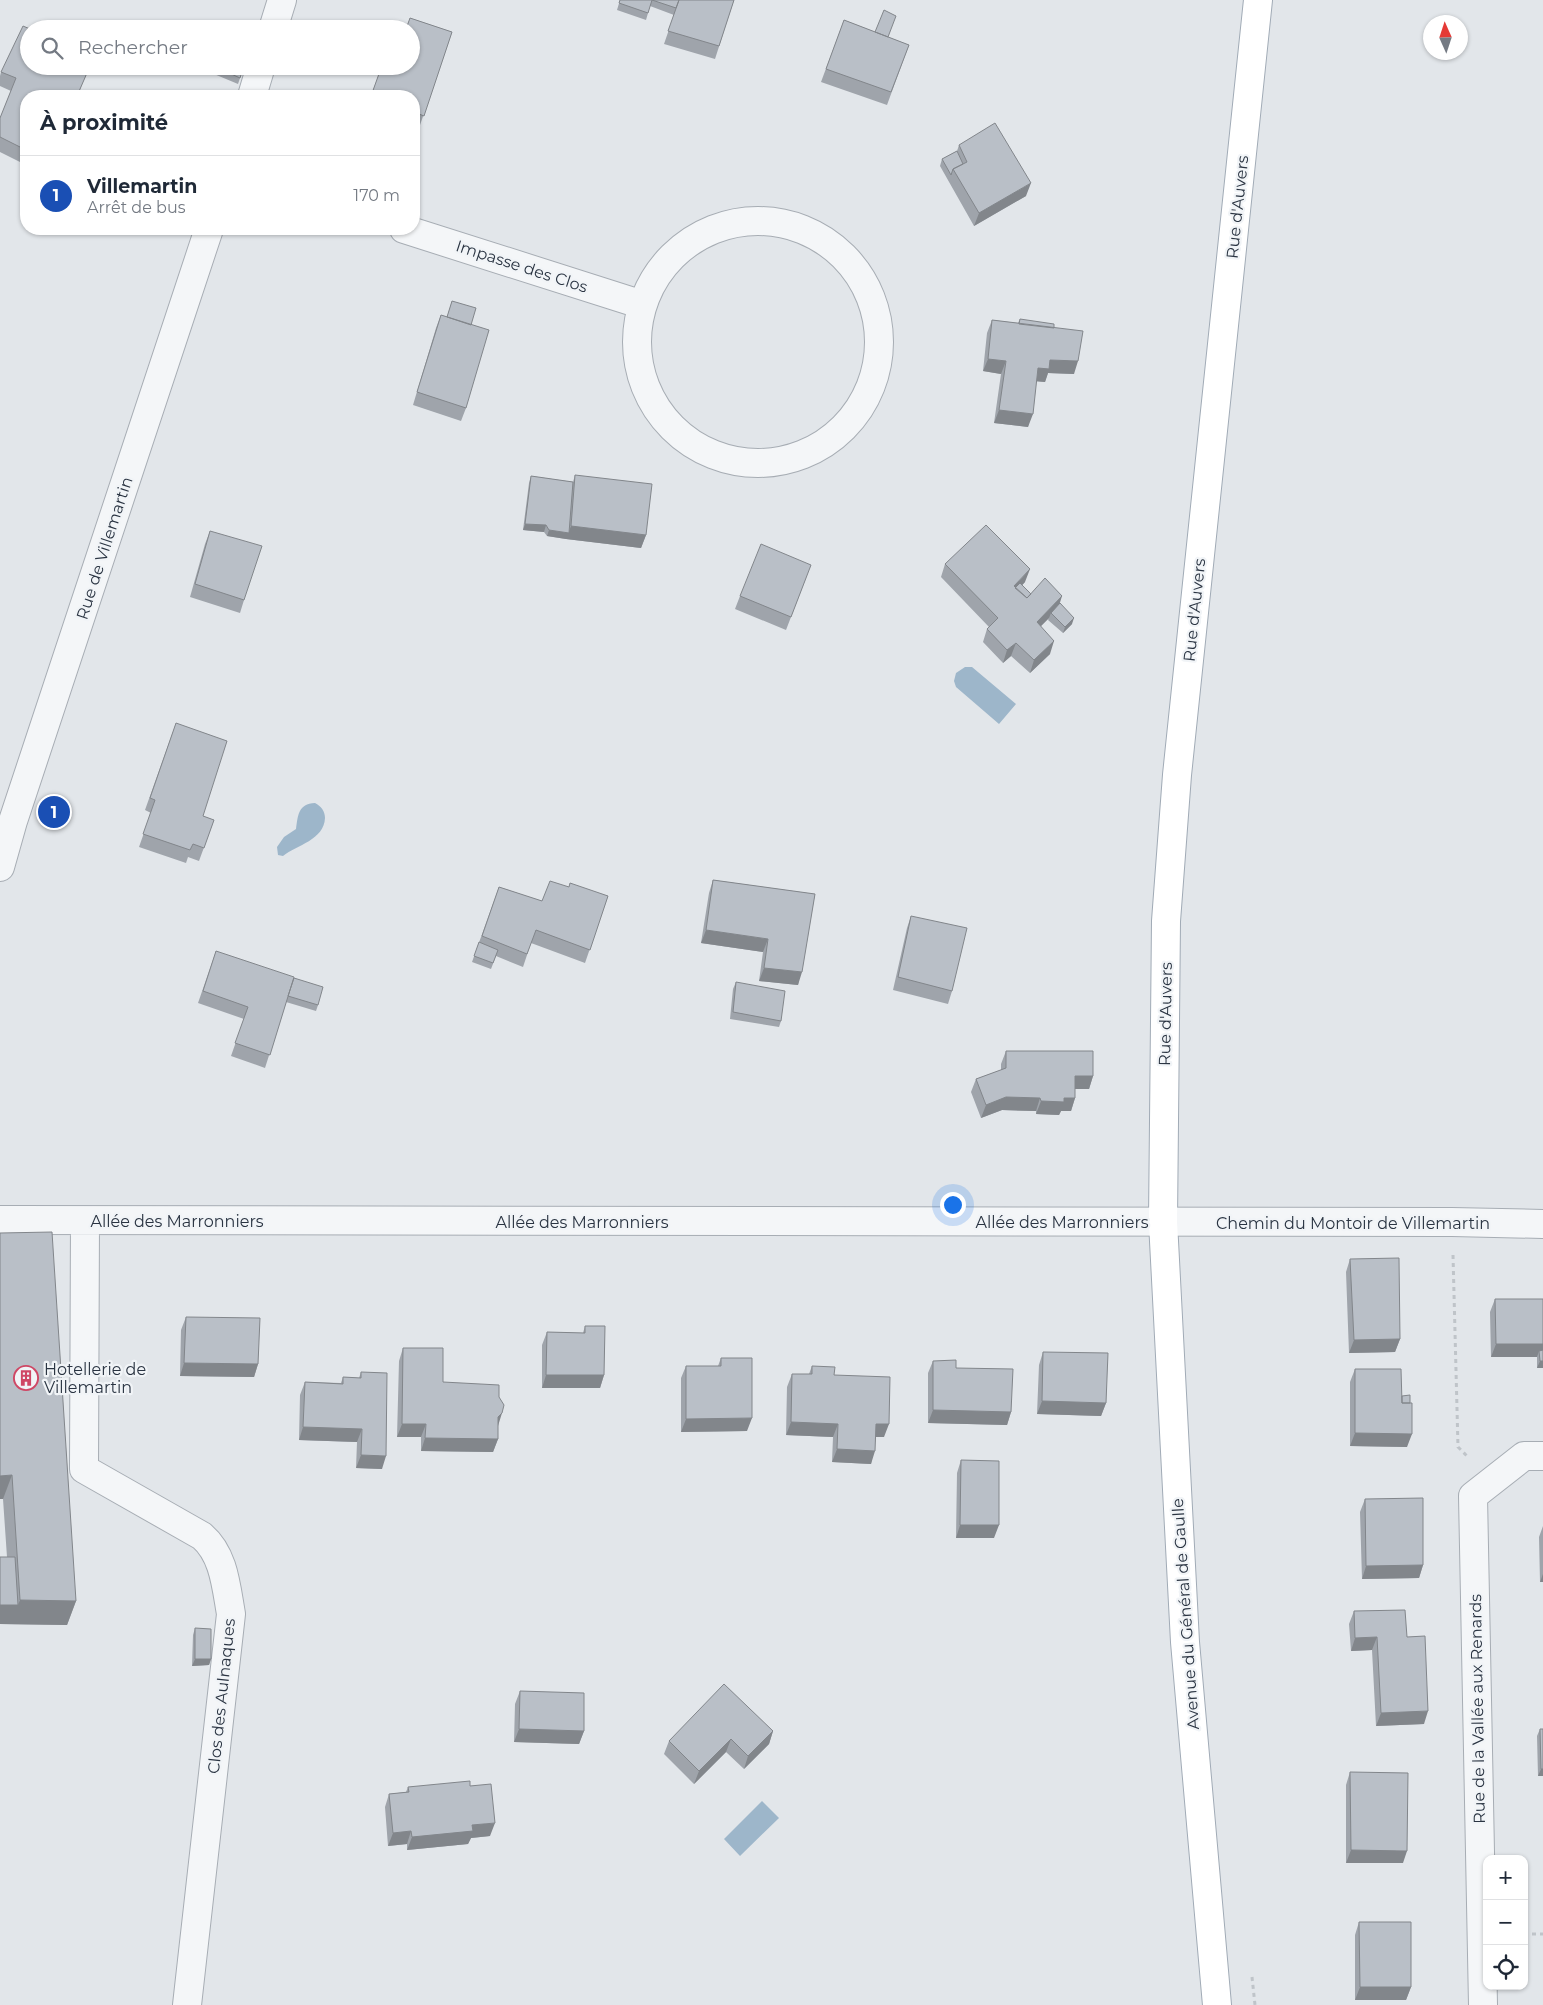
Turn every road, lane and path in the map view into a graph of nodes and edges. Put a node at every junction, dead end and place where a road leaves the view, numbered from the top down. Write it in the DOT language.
graph roads {
  1 [pos="282,0"];
  2 [pos="1258,0"];
  3 [pos="276,20"];
  4 [pos="258,75"];
  5 [pos="254,90"];
  6 [pos="420,234"];
  7 [pos="207,235"];
  8 [pos="640,304"];
  9 [pos="6,818"];
  10 [pos="0,867"];
  11 [pos="0,1220"];
  12 [pos="84,1221"];
  13 [pos="1163,1222"];
  14 [pos="1452,1222"];
  15 [pos="1543,1224"];
  16 [pos="1543,1456"];
  17 [pos="1491,1482"];
  18 [pos="1528,1934"];
  19 [pos="1543,1934"];
  20 [pos="187,2005"];
  21 [pos="1217,2005"];
  22 [pos="1483,2005"];
  1 -- 3 [label="street"];
  2 -- 13 [label="main road, Rue d'Auvers"];
  4 -- 5 [label="street"];
  6 -- 8 [label="street, Impasse des Clos"];
  7 -- 9 [label="street, Rue de Villemartin"];
  8 -- 8 [label="street"];
  9 -- 10 [label="street, Rue de Villemartin"];
  11 -- 12 [label="street, Allée des Marronniers"];
  12 -- 13 [label="street, Allée des Marronniers"];
  12 -- 20 [label="street, Clos des Aulnaques"];
  13 -- 14 [label="street, Chemin du Montoir de Villemartin"];
  13 -- 21 [label="main road, Avenue du Général de Gaulle"];
  14 -- 15 [label="street, Chemin du Montoir de Villemartin"];
  14 -- 17 [label="path"];
  16 -- 17 [label="street, Rue de la Vallée aux Renards"];
  17 -- 22 [label="street, Rue de la Vallée aux Renards"];
  18 -- 19 [label="path"];
}
